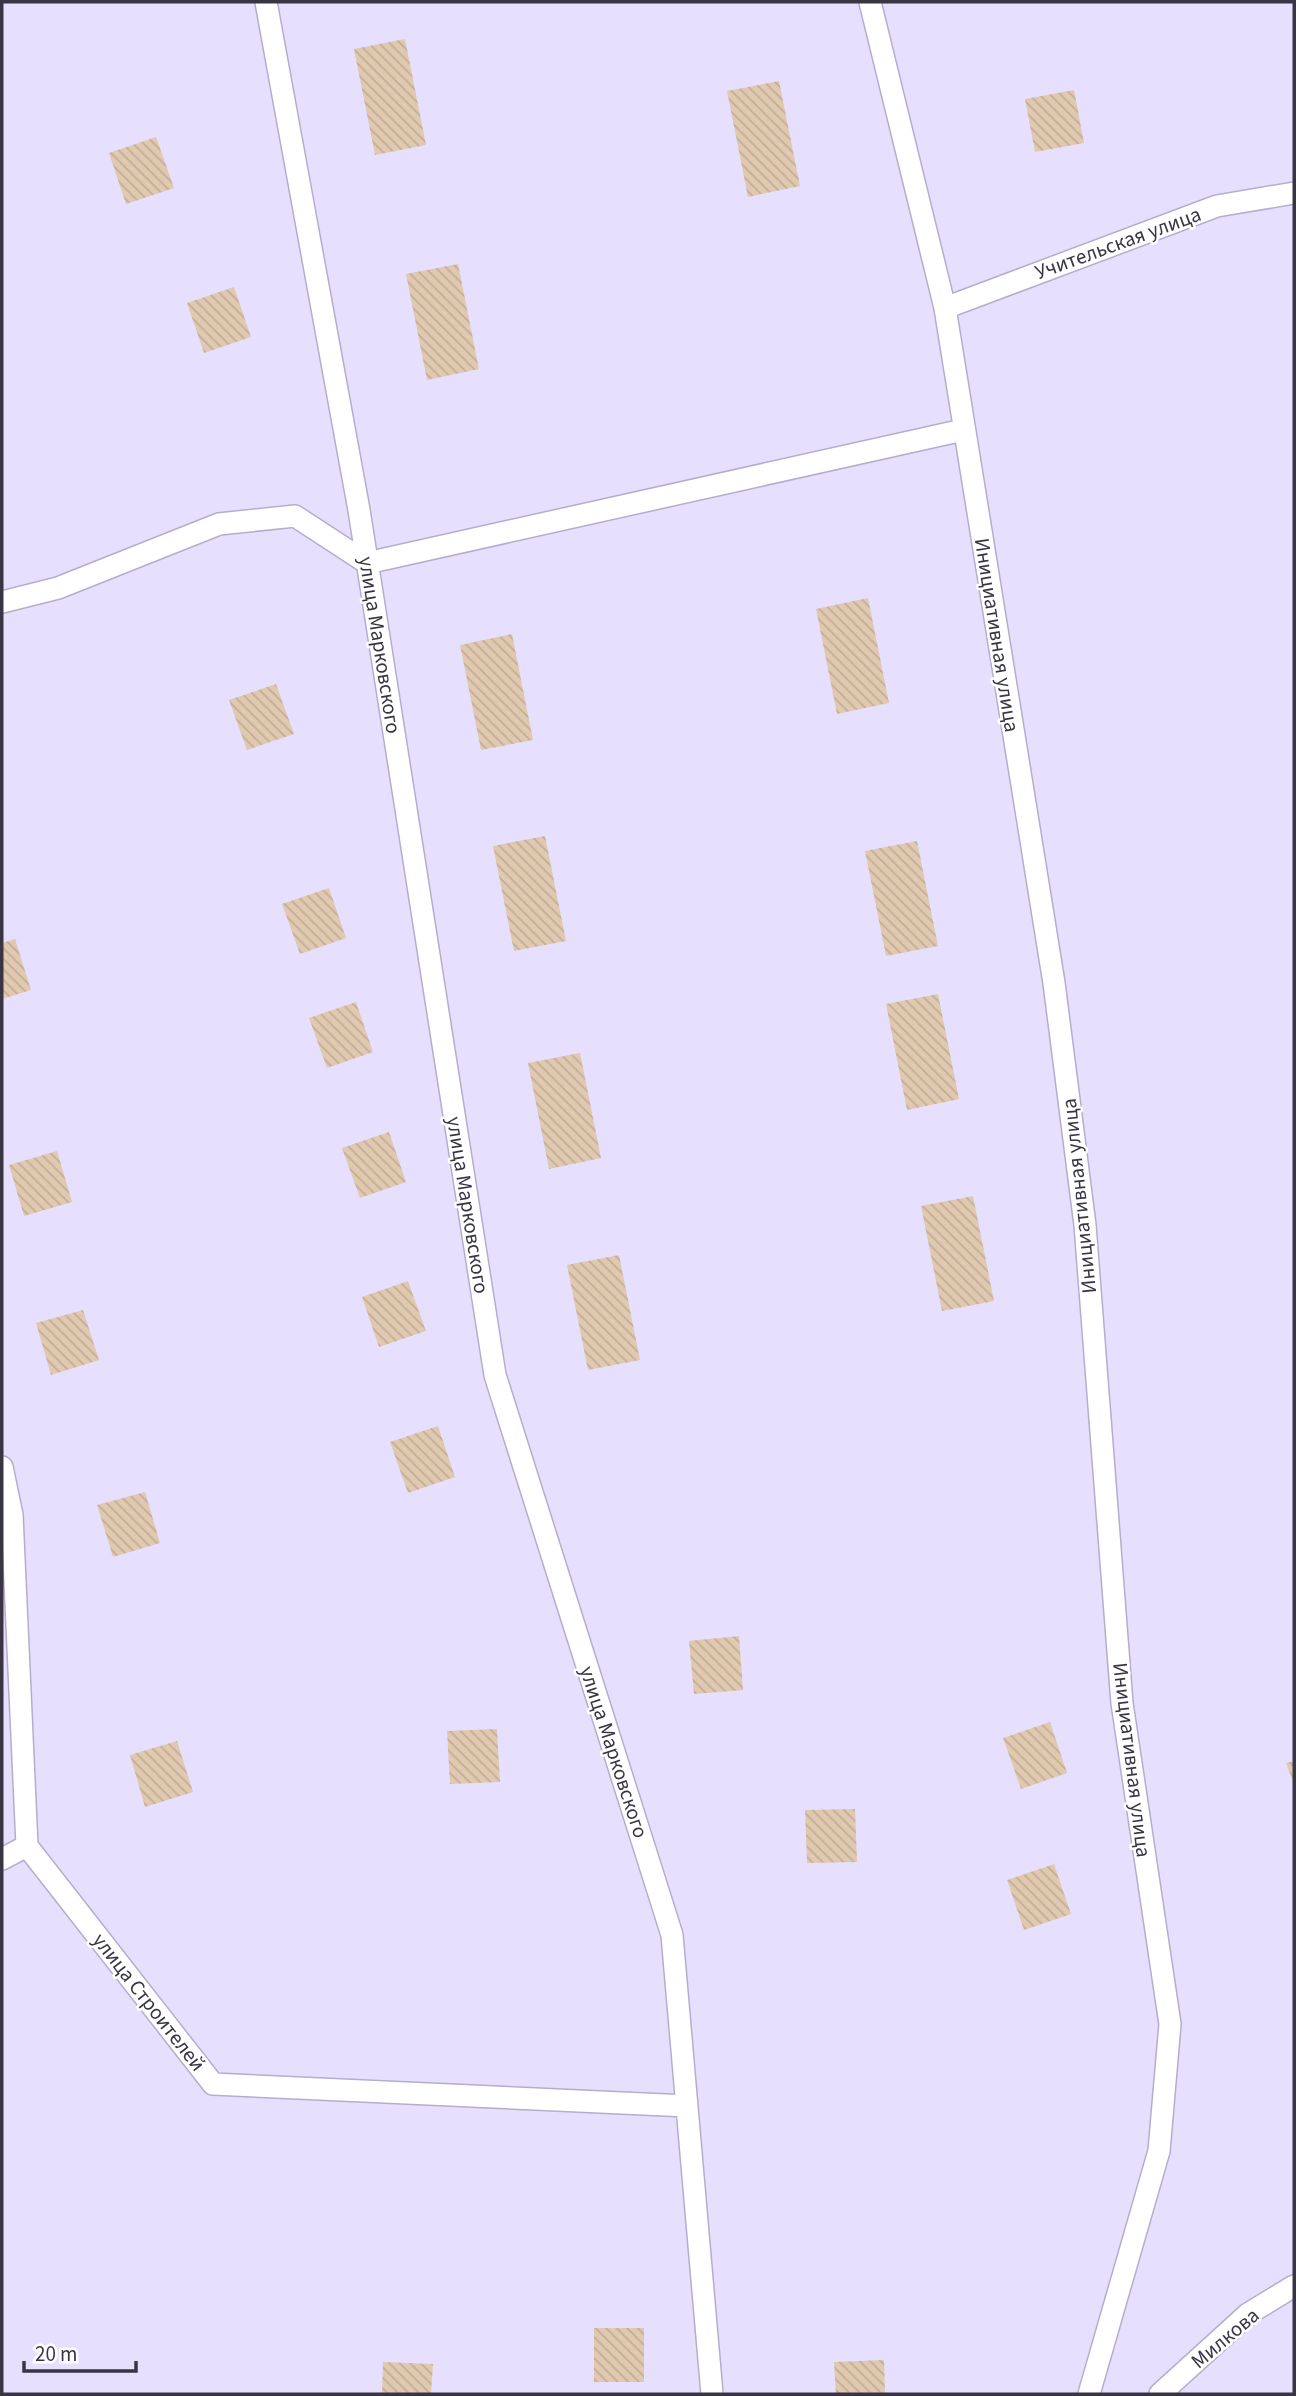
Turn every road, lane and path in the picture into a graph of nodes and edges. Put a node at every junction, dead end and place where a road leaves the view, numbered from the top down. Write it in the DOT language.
graph roads {
  1 [pos="266,2"];
  2 [pos="870,2"];
  3 [pos="1294,192"];
  4 [pos="945,308"];
  5 [pos="963,430"];
  6 [pos="367,563"];
  7 [pos="2,602"];
  8 [pos="2,1467"];
  9 [pos="27,1846"];
  10 [pos="2,1859"];
  11 [pos="687,2106"];
  12 [pos="1294,2286"];
  13 [pos="712,2394"];
  14 [pos="1089,2394"];
  15 [pos="1160,2394"];
  1 -- 6 [label="lane, улица Марковского"];
  2 -- 4 [label="lane, Инициативная улица"];
  3 -- 4 [label="lane, Учительская улица"];
  4 -- 5 [label="lane, Инициативная улица"];
  5 -- 6 [label="lane"];
  5 -- 14 [label="lane, Инициативная улица"];
  6 -- 7 [label="lane"];
  6 -- 11 [label="lane, улица Марковского"];
  8 -- 9 [label="lane"];
  9 -- 10 [label="lane"];
  9 -- 11 [label="lane, улица Строителей"];
  11 -- 13 [label="lane, улица Марковского"];
  12 -- 15 [label="lane, Милкова"];
}
